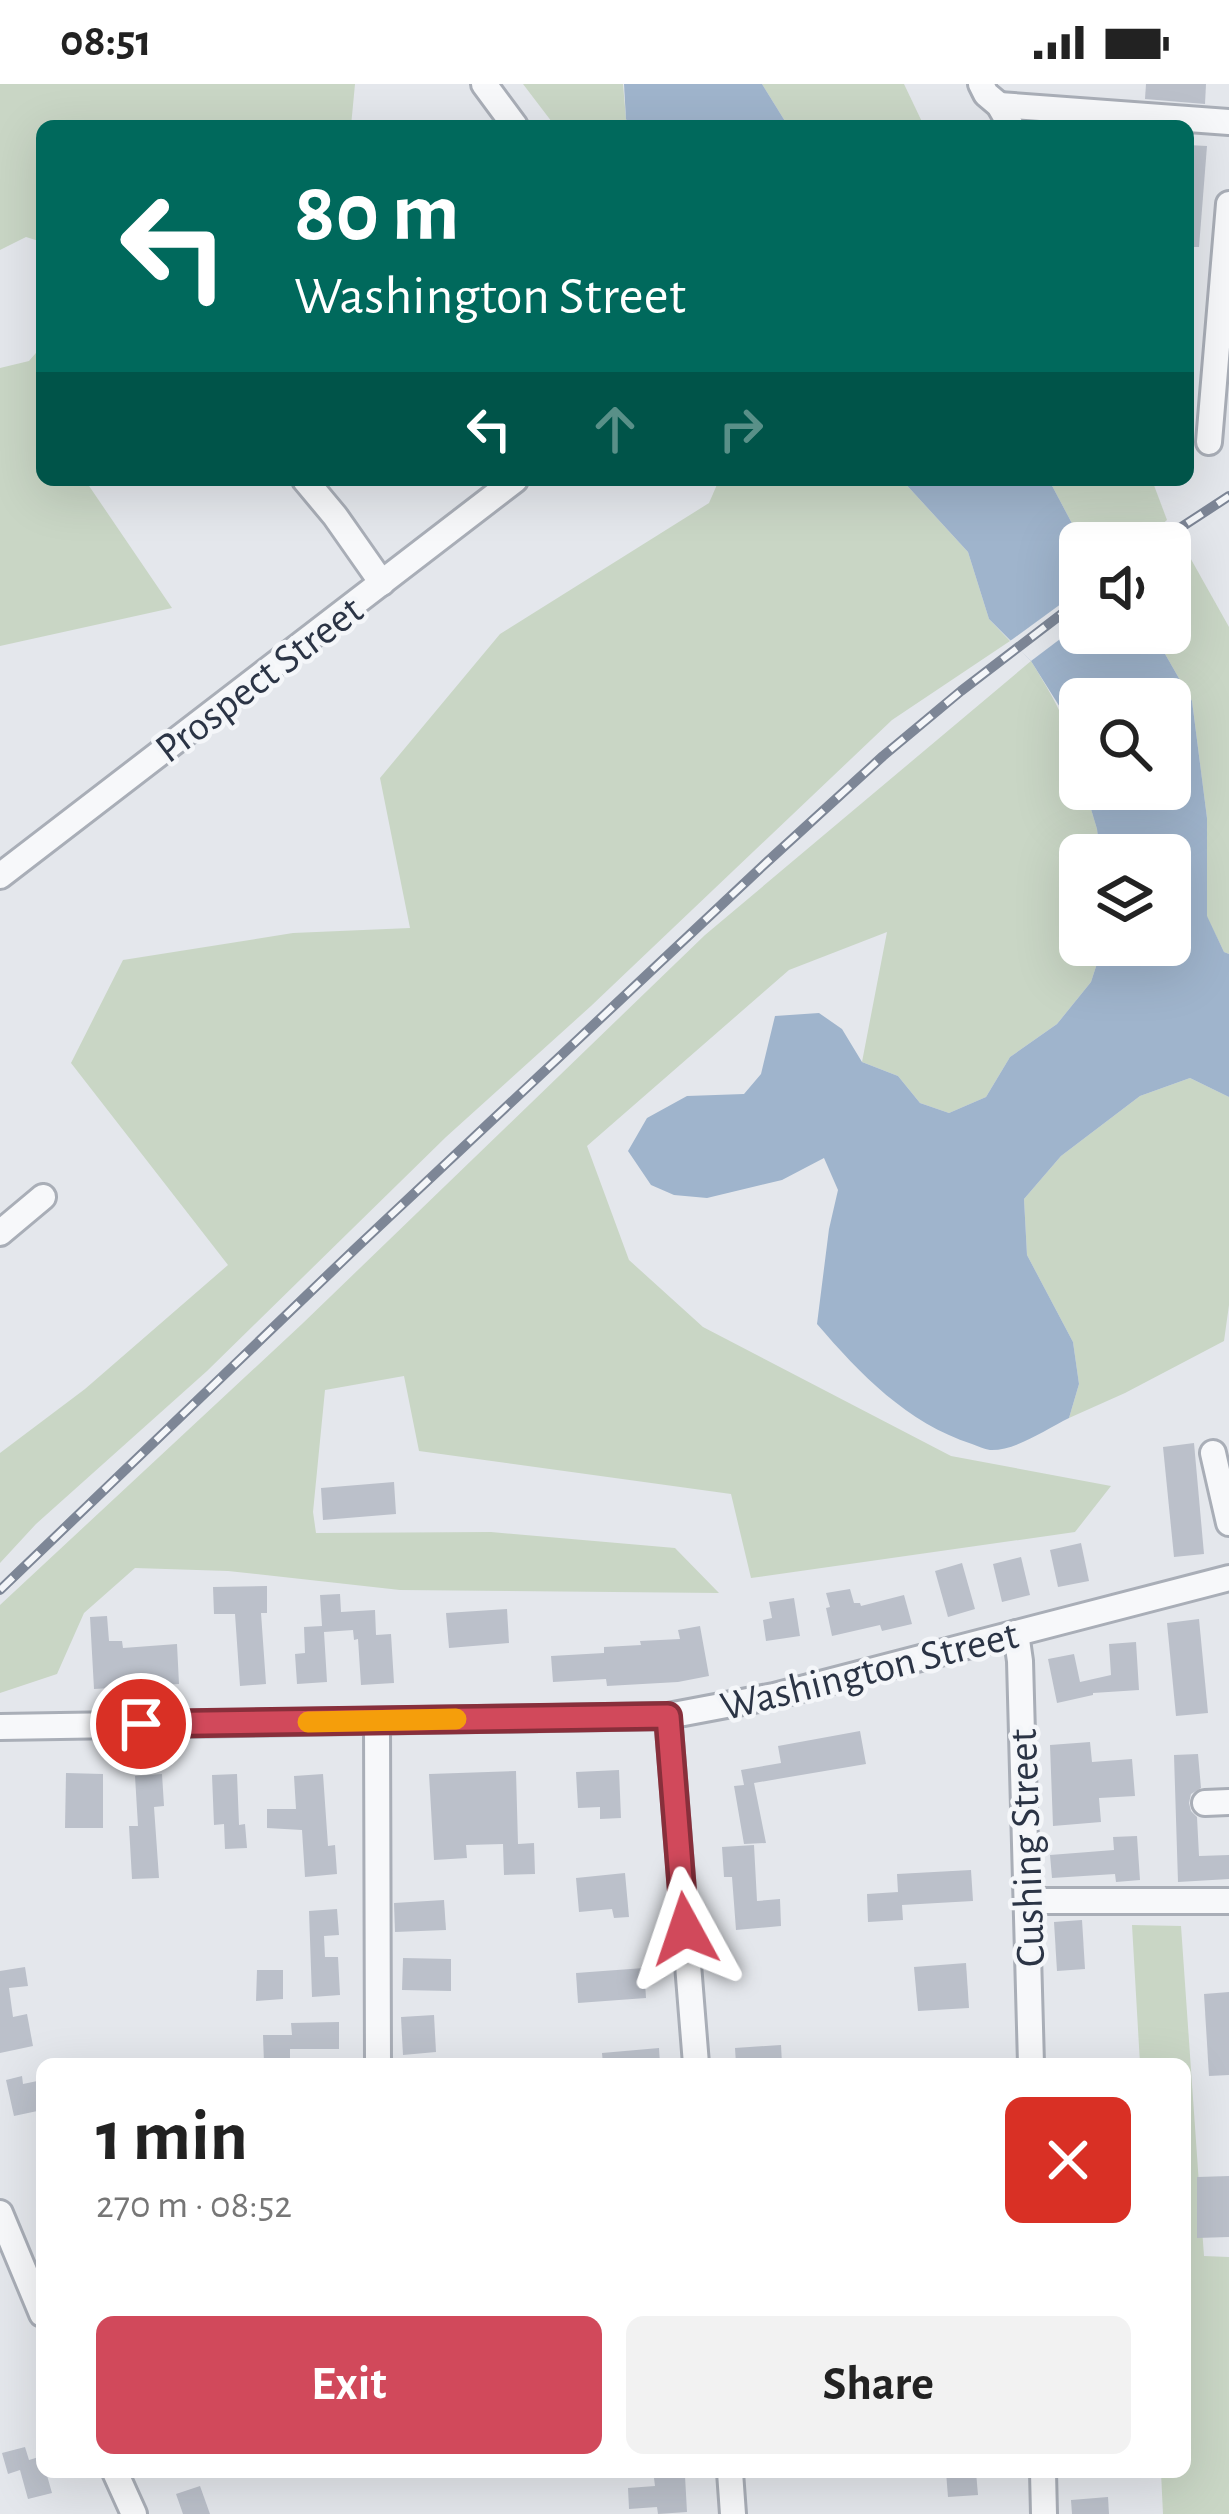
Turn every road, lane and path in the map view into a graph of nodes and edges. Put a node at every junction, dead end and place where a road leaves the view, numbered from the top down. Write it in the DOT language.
graph roads {
  1 [pos="484,84"];
  2 [pos="981,84"];
  3 [pos="1005,116"];
  4 [pos="511,120"];
  5 [pos="1154,120"];
  6 [pos="1194,121"];
  7 [pos="1229,122"];
  8 [pos="1229,204"];
  9 [pos="1209,442"];
  10 [pos="310,486"];
  11 [pos="507,486"];
  12 [pos="382,583"];
  13 [pos="0,876"];
  14 [pos="43,1197"];
  15 [pos="0,1233"];
  16 [pos="1213,1453"];
  17 [pos="1229,1523"];
  18 [pos="1229,1578"];
  19 [pos="1016,1633"];
  20 [pos="668,1716"];
  21 [pos="377,1720"];
  22 [pos="0,1727"];
  23 [pos="1027,1901"];
  24 [pos="1229,1901"];
  25 [pos="379,2058"];
  26 [pos="696,2058"];
  27 [pos="1031,2058"];
  28 [pos="0,2213"];
  29 [pos="36,2300"];
  30 [pos="118,2478"];
  31 [pos="730,2478"];
  32 [pos="1043,2478"];
  33 [pos="134,2514"];
  34 [pos="733,2514"];
  35 [pos="1044,2514"];
  1 -- 4 [label="street"];
  2 -- 3 [label="street"];
  3 -- 5 [label="street"];
  6 -- 7 [label="street"];
  8 -- 9 [label="street"];
  10 -- 12 [label="street"];
  11 -- 12 [label="street, Prospect Street"];
  12 -- 13 [label="street, Prospect Street"];
  14 -- 15 [label="street"];
  16 -- 17 [label="street"];
  18 -- 19 [label="street, Washington Street"];
  19 -- 20 [label="street, Washington Street"];
  19 -- 23 [label="street, Cushing Street"];
  20 -- 21 [label="street, Washington Street"];
  20 -- 26 [label="street"];
  21 -- 22 [label="street, Washington Street"];
  21 -- 25 [label="street"];
  23 -- 24 [label="street"];
  23 -- 27 [label="street, Cushing Street"];
  28 -- 29 [label="street"];
  30 -- 33 [label="street"];
  31 -- 34 [label="street"];
  32 -- 35 [label="street"];
}
